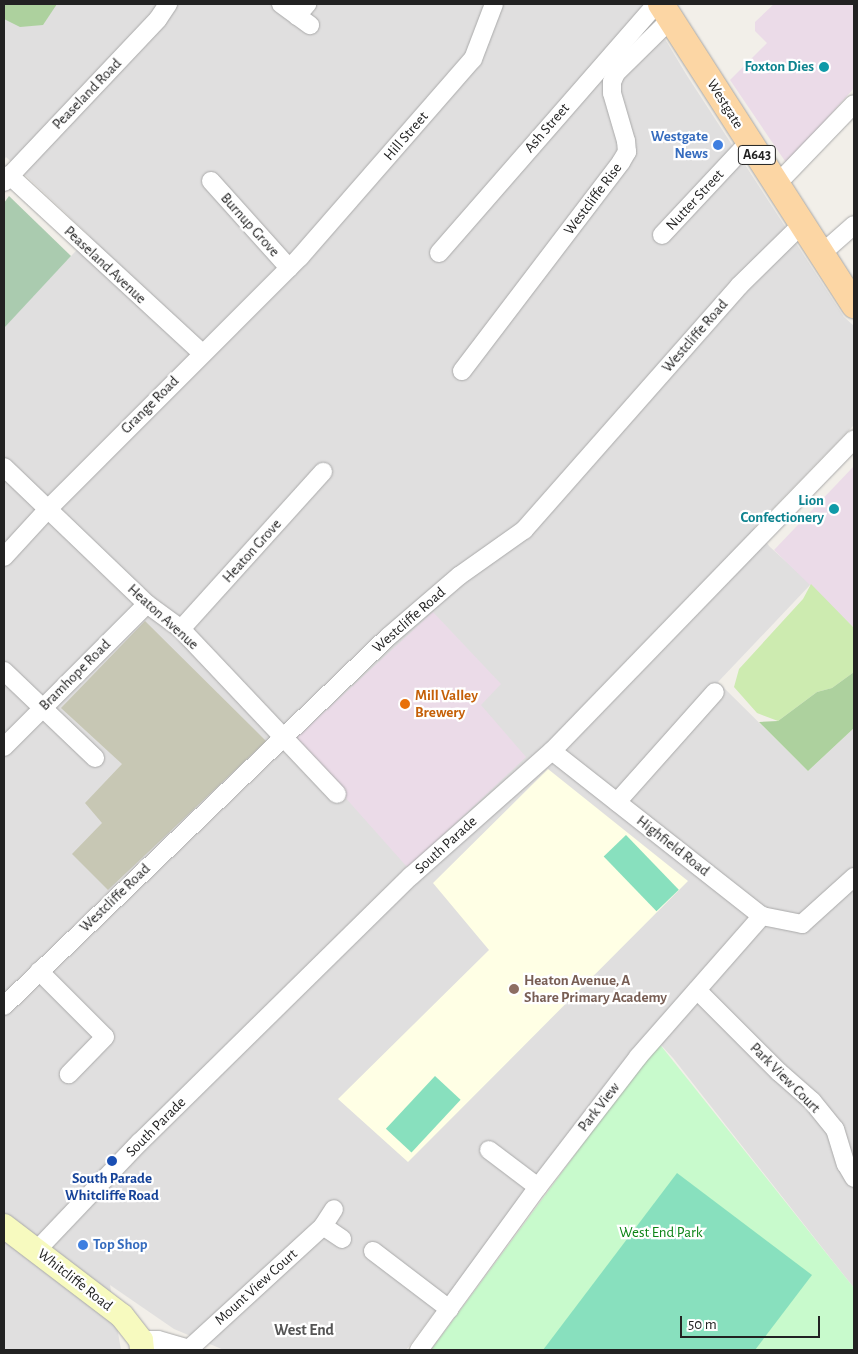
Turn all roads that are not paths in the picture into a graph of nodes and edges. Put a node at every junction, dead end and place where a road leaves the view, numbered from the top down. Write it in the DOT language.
graph roads {
  1 [pos="168,4"];
  2 [pos="281,4"];
  3 [pos="494,4"];
  4 [pos="663,9"];
  5 [pos="305,15"];
  6 [pos="854,104"];
  7 [pos="749,142"];
  8 [pos="6,178"];
  9 [pos="211,181"];
  10 [pos="776,185"];
  11 [pos="802,224"];
  12 [pos="854,225"];
  13 [pos="662,235"];
  14 [pos="439,253"];
  15 [pos="820,255"];
  16 [pos="295,262"];
  17 [pos="854,305"];
  18 [pos="202,353"];
  19 [pos="462,371"];
  20 [pos="854,439"];
  21 [pos="4,467"];
  22 [pos="324,472"];
  23 [pos="47,510"];
  24 [pos="4,557"];
  25 [pos="147,604"];
  26 [pos="181,629"];
  27 [pos="4,671"];
  28 [pos="715,692"];
  29 [pos="42,708"];
  30 [pos="282,736"];
  31 [pos="4,747"];
  32 [pos="552,750"];
  33 [pos="95,758"];
  34 [pos="337,794"];
  35 [pos="617,802"];
  36 [pos="854,877"];
  37 [pos="762,916"];
  38 [pos="39,971"];
  39 [pos="697,990"];
  40 [pos="4,1006"];
  41 [pos="69,1074"];
  42 [pos="489,1150"];
  43 [pos="854,1178"];
  44 [pos="538,1187"];
  45 [pos="334,1209"];
  46 [pos="4,1226"];
  47 [pos="323,1226"];
  48 [pos="342,1239"];
  49 [pos="37,1250"];
  50 [pos="373,1251"];
  51 [pos="449,1309"];
  52 [pos="141,1345"];
  53 [pos="190,1349"];
  54 [pos="419,1350"];
  1 -- 8 [label="street, Peaseland Road"];
  2 -- 5 [label="street"];
  3 -- 16 [label="street, Hill Street"];
  4 -- 7 [label="main road, Westgate / A643"];
  4 -- 14 [label="street, Ash Street"];
  4 -- 19 [label="street, Westcliffe Rise"];
  6 -- 10 [label="street"];
  7 -- 10 [label="main road, Westgate / A643"];
  7 -- 13 [label="street, Nutter Street"];
  8 -- 18 [label="street, Peaseland Avenue"];
  9 -- 16 [label="street, Burnup Grove"];
  10 -- 11 [label="main road, Westgate / A643"];
  11 -- 15 [label="main road, Westgate / A643"];
  11 -- 30 [label="street, Westcliffe Road"];
  12 -- 15 [label="street"];
  15 -- 17 [label="main road, Westgate / A643"];
  16 -- 18 [label="street, Grange Road"];
  18 -- 23 [label="street, Grange Road"];
  20 -- 32 [label="street, South Parade"];
  21 -- 23 [label="street, Heaton Avenue"];
  22 -- 26 [label="street, Heaton Grove"];
  23 -- 24 [label="street, Grange Road"];
  23 -- 25 [label="street, Heaton Avenue"];
  25 -- 26 [label="street, Heaton Avenue"];
  25 -- 29 [label="street, Bramhope Road"];
  26 -- 30 [label="street, Heaton Avenue"];
  27 -- 29 [label="street"];
  28 -- 35 [label="street"];
  29 -- 31 [label="street, Bramhope Road"];
  29 -- 33 [label="street"];
  30 -- 34 [label="street, Heaton Avenue"];
  30 -- 38 [label="street, Westcliffe Road"];
  32 -- 35 [label="street, Highfield Road"];
  32 -- 49 [label="street, South Parade"];
  35 -- 37 [label="street, Highfield Road"];
  36 -- 37 [label="street, Highfield Road"];
  37 -- 39 [label="street, Park View"];
  38 -- 40 [label="street, Westcliffe Road"];
  38 -- 41 [label="street"];
  39 -- 43 [label="street, Park View Court"];
  39 -- 44 [label="street, Park View"];
  42 -- 44 [label="street"];
  44 -- 51 [label="street, Park View"];
  45 -- 47 [label="street, Mount View Court"];
  46 -- 49 [label="main road, Whitcliffe Road"];
  47 -- 48 [label="street"];
  47 -- 53 [label="street, Mount View Court"];
  49 -- 52 [label="main road, Whitcliffe Road"];
  50 -- 51 [label="street"];
  51 -- 54 [label="street, Park View"];
  52 -- 53 [label="street"];
}
